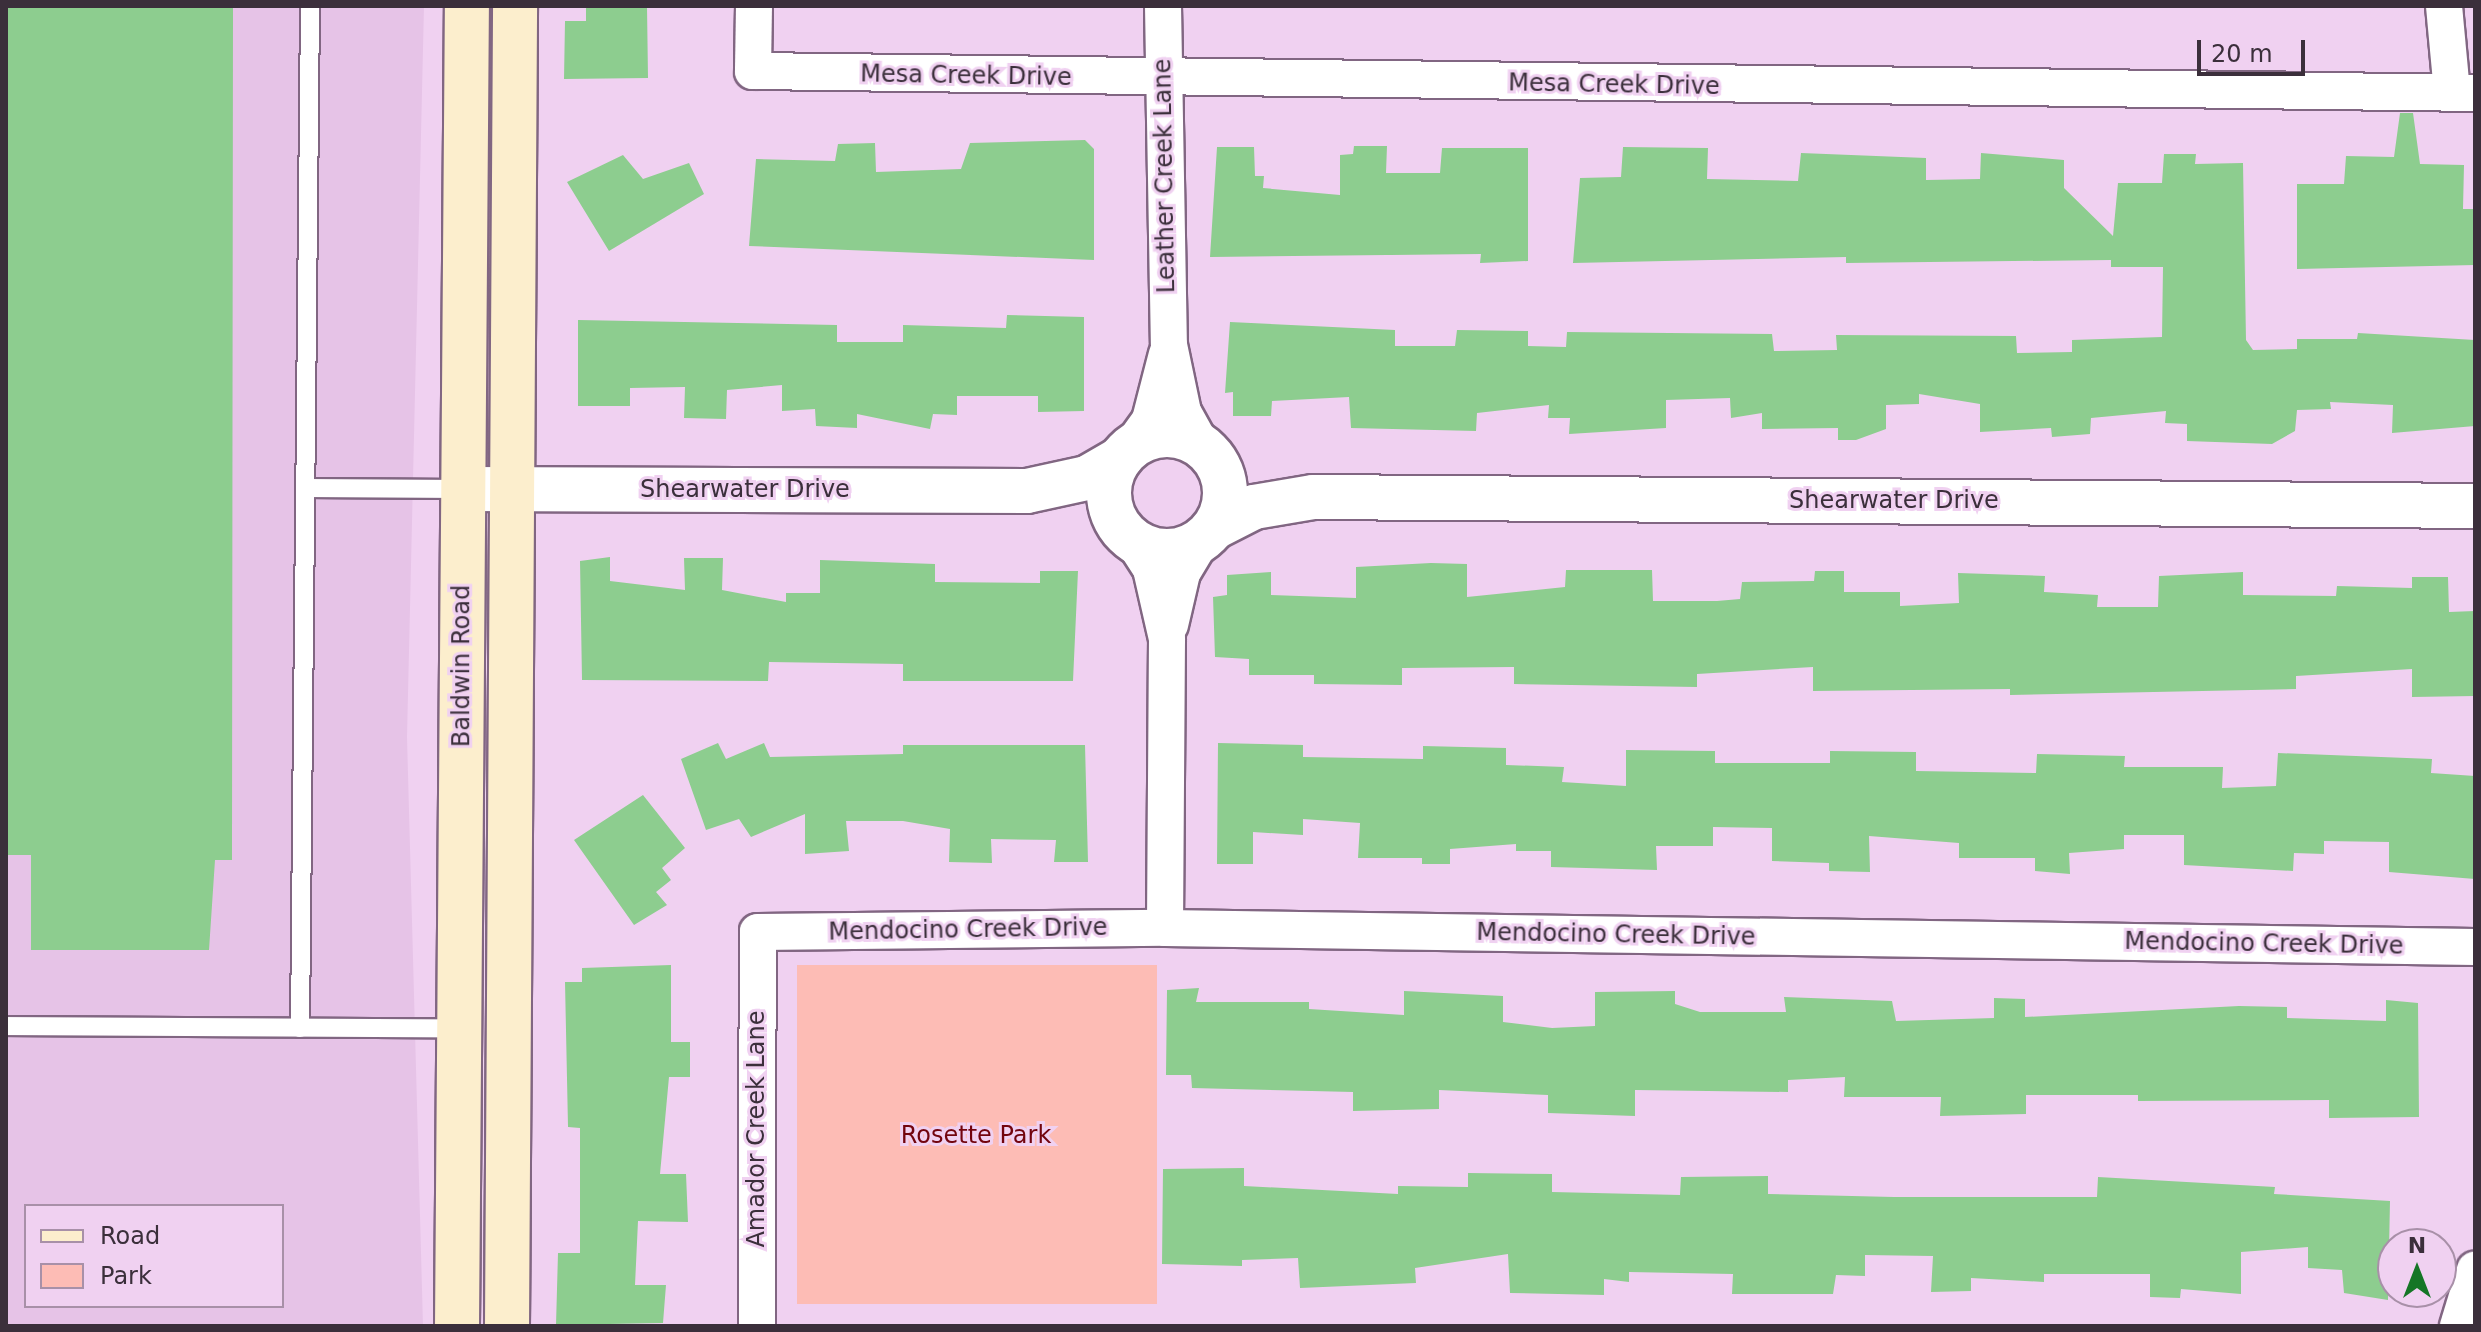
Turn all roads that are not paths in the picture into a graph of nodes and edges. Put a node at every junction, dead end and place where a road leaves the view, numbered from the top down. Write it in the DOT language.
graph roads {
  1 [pos="310,6"];
  2 [pos="467,6"];
  3 [pos="515,6"];
  4 [pos="754,6"];
  5 [pos="1163,6"];
  6 [pos="2444,6"];
  7 [pos="1162,81"];
  8 [pos="2464,93"];
  9 [pos="1169,345"];
  10 [pos="1126,452"];
  11 [pos="1208,452"];
  12 [pos="305,488"];
  13 [pos="463,489"];
  14 [pos="512,489"];
  15 [pos="1027,491"];
  16 [pos="1313,497"];
  17 [pos="2475,506"];
  18 [pos="1208,533"];
  19 [pos="1126,534"];
  20 [pos="1167,639"];
  21 [pos="1165,928"];
  22 [pos="758,932"];
  23 [pos="2475,947"];
  24 [pos="6,1026"];
  25 [pos="300,1028"];
  26 [pos="459,1028"];
  27 [pos="2475,1270"];
  28 [pos="457,1326"];
  29 [pos="507,1326"];
  30 [pos="757,1326"];
  31 [pos="2458,1326"];
  1 -- 12 [label="lane"];
  2 -- 13 [label="main road, Baldwin Road"];
  3 -- 14 [label="main road, Baldwin Road"];
  4 -- 7 [label="street, Mesa Creek Drive"];
  5 -- 7 [label="street, Leather Creek Lane"];
  6 -- 8 [label="street"];
  7 -- 8 [label="street, Mesa Creek Drive"];
  7 -- 9 [label="street, Leather Creek Lane"];
  9 -- 10 [label="street, Leather Creek Lane"];
  9 -- 11 [label="street, Leather Creek Lane"];
  10 -- 11 [label="street"];
  10 -- 15 [label="street, Shearwater Drive"];
  10 -- 19 [label="street"];
  11 -- 16 [label="street, Shearwater Drive"];
  11 -- 18 [label="street"];
  12 -- 13 [label="lane"];
  12 -- 25 [label="lane"];
  13 -- 14 [label="street, Shearwater Drive"];
  13 -- 26 [label="main road, Baldwin Road"];
  14 -- 15 [label="street, Shearwater Drive"];
  14 -- 29 [label="main road, Baldwin Road"];
  15 -- 19 [label="street, Shearwater Drive"];
  16 -- 17 [label="street, Shearwater Drive"];
  16 -- 18 [label="street, Shearwater Drive"];
  18 -- 19 [label="street"];
  18 -- 20 [label="street"];
  19 -- 20 [label="street"];
  20 -- 21 [label="street"];
  21 -- 22 [label="street, Mendocino Creek Drive"];
  21 -- 23 [label="street, Mendocino Creek Drive"];
  22 -- 30 [label="street, Amador Creek Lane"];
  24 -- 25 [label="lane"];
  25 -- 26 [label="lane"];
  26 -- 28 [label="main road, Baldwin Road"];
  27 -- 31 [label="street"];
}
